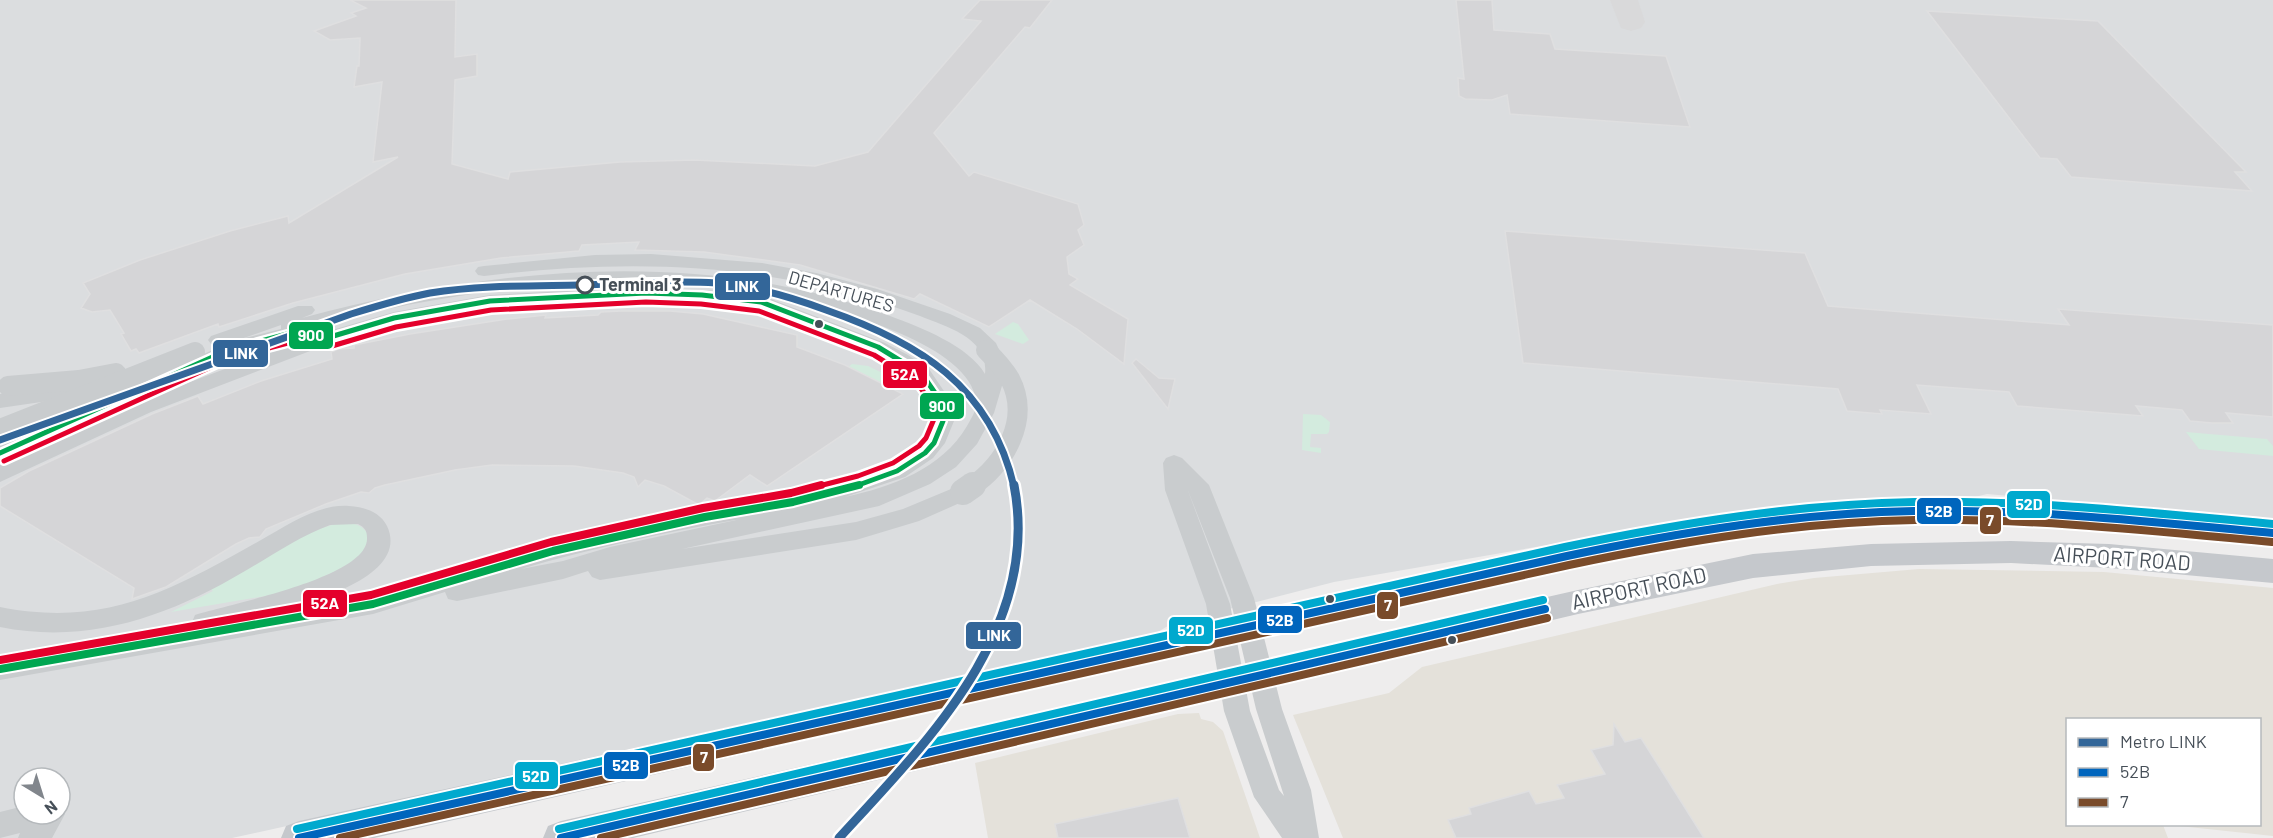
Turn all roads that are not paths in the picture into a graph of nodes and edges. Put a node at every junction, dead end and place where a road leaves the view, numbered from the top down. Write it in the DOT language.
graph roads {
  1 [pos="330,337"];
  2 [pos="228,350"];
  3 [pos="193,358"];
  4 [pos="114,384"];
  5 [pos="0,386"];
  6 [pos="0,401"];
  7 [pos="987,401"];
  8 [pos="0,429"];
  9 [pos="0,452"];
  10 [pos="0,474"];
  11 [pos="2273,533"];
  12 [pos="563,570"];
  13 [pos="2273,571"];
  14 [pos="373,604"];
  15 [pos="0,616"];
  16 [pos="1235,629"];
  17 [pos="112,650"];
  18 [pos="0,669"];
  19 [pos="1246,679"];
  20 [pos="45,826"];
  21 [pos="32,838"];
  22 [pos="299,838"];
  23 [pos="561,838"];
  24 [pos="1299,838"];
  25 [pos="1305,838"];
  1 -- 2 [label="street"];
  1 -- 10 [label="street"];
  1 -- 14 [label="street"];
  2 -- 3 [label="street"];
  2 -- 7 [label="street"];
  3 -- 4 [label="street"];
  3 -- 5 [label="street, bridge"];
  3 -- 8 [label="street, DEPARTURES, bridge"];
  3 -- 9 [label="street"];
  3 -- 12 [label="street, DEPARTURES, bridge"];
  4 -- 6 [label="street"];
  4 -- 7 [label="street"];
  4 -- 9 [label="street"];
  7 -- 12 [label="street"];
  11 -- 16 [label="main road, AIRPORT ROAD"];
  12 -- 14 [label="street"];
  13 -- 19 [label="main road, AIRPORT ROAD"];
  14 -- 17 [label="street"];
  15 -- 17 [label="street"];
  16 -- 16 [label="street"];
  16 -- 19 [label="street"];
  16 -- 22 [label="main road, AIRPORT ROAD"];
  17 -- 18 [label="street"];
  19 -- 23 [label="main road, AIRPORT ROAD"];
  19 -- 24 [label="street"];
  19 -- 25 [label="street"];
  20 -- 21 [label="street"];
}
